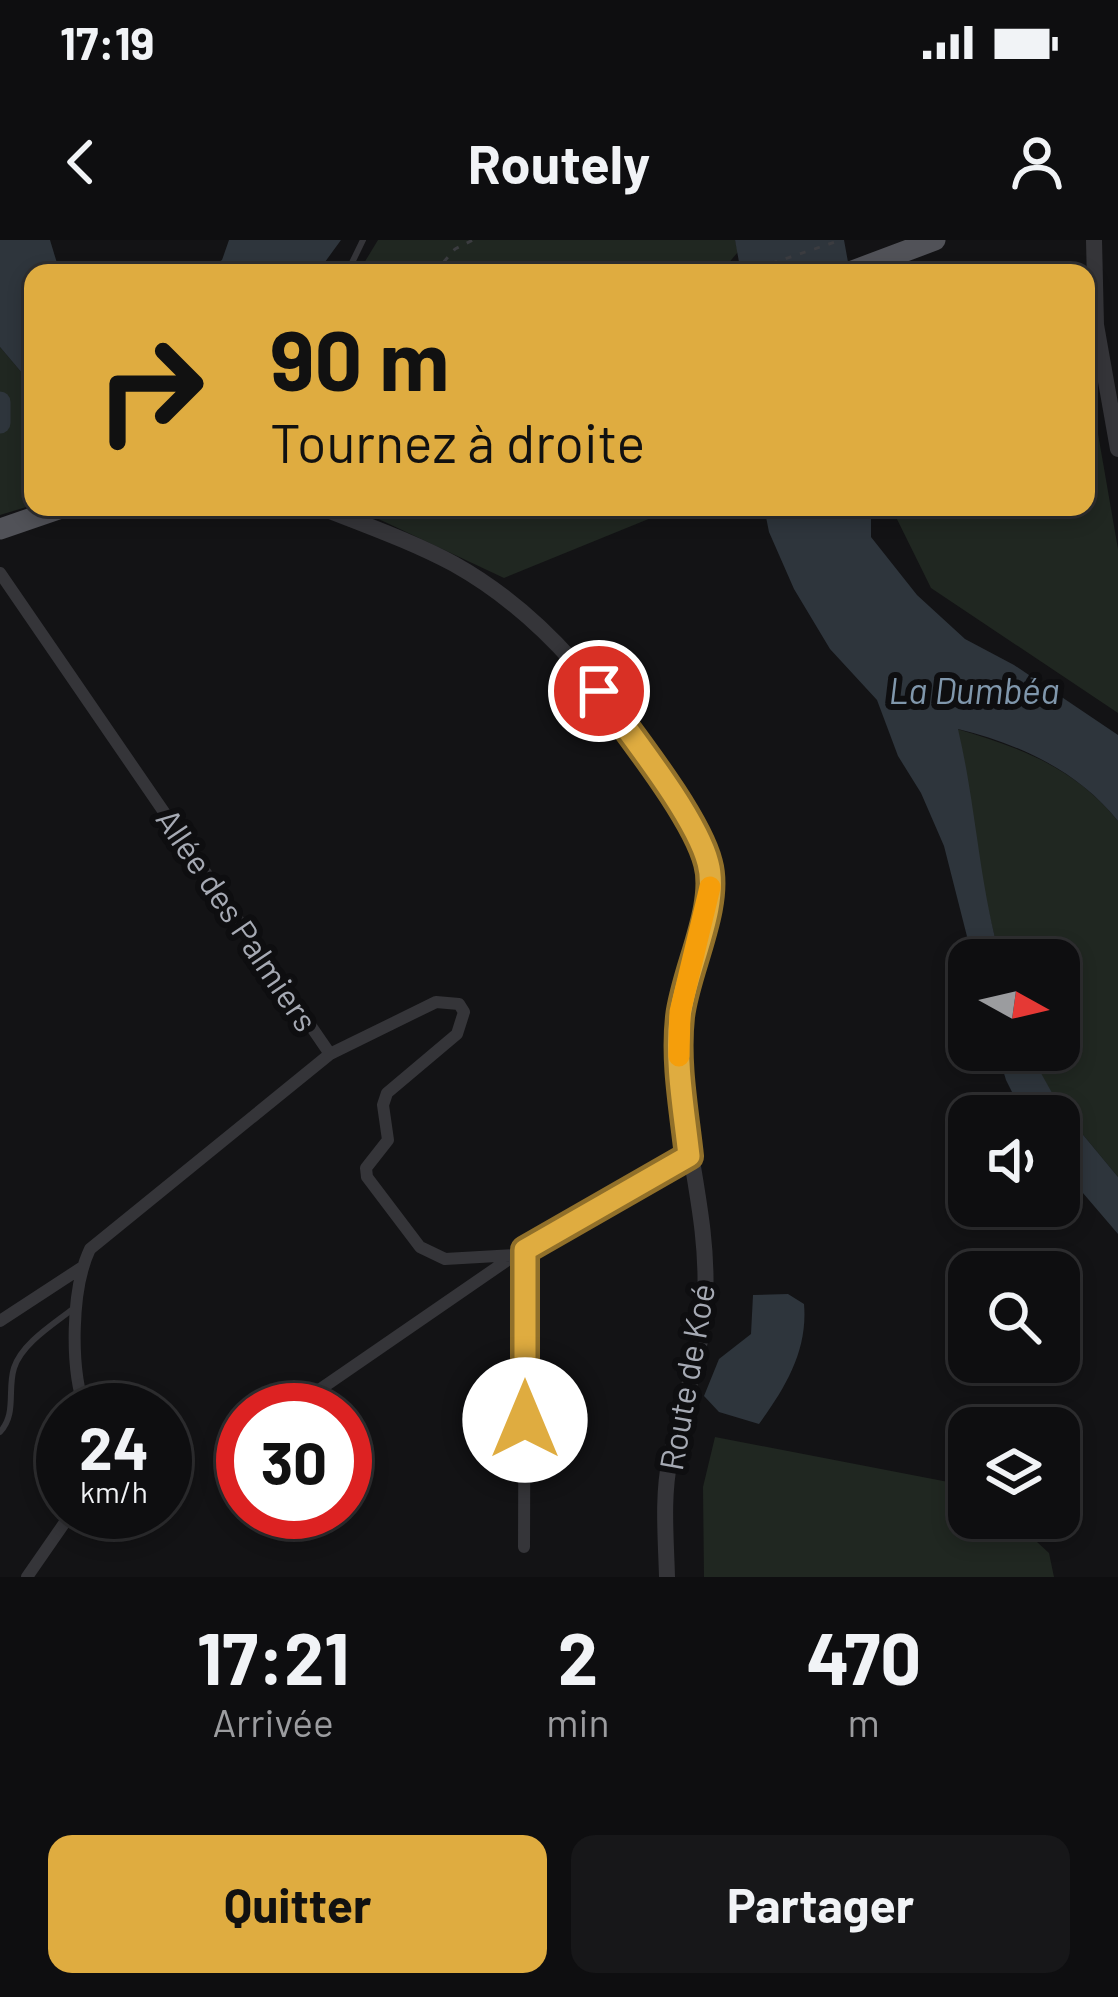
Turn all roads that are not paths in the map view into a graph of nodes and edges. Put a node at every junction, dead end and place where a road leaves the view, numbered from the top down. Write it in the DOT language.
graph roads {
  1 [pos="934,240"];
  2 [pos="872,264"];
  3 [pos="1095,282"];
  4 [pos="1118,448"];
  5 [pos="39,516"];
  6 [pos="341,516"];
  7 [pos="0,530"];
  8 [pos="0,573"];
  9 [pos="329,1054"];
  10 [pos="689,1156"];
  11 [pos="520,1253"];
  12 [pos="81,1268"];
  13 [pos="77,1306"];
  14 [pos="0,1321"];
  15 [pos="80,1383"];
  16 [pos="330,1383"];
  17 [pos="0,1432"];
  18 [pos="53,1539"];
  19 [pos="524,1547"];
  20 [pos="27,1577"];
  21 [pos="667,1577"];
  1 -- 2 [label="main road"];
  3 -- 4 [label="street"];
  5 -- 7 [label="main road"];
  6 -- 10 [label="street, Route de Koé"];
  8 -- 9 [label="street, Allée des Palmiers"];
  9 -- 11 [label="street"];
  9 -- 12 [label="street, Allée des Palmiers"];
  10 -- 11 [label="street"];
  10 -- 21 [label="street, Route de Koé"];
  11 -- 16 [label="street"];
  11 -- 19 [label="street"];
  12 -- 13 [label="street"];
  12 -- 14 [label="street, Allée des Palmiers"];
  13 -- 15 [label="street"];
  13 -- 17 [label="lane"];
  18 -- 20 [label="street"];
}
